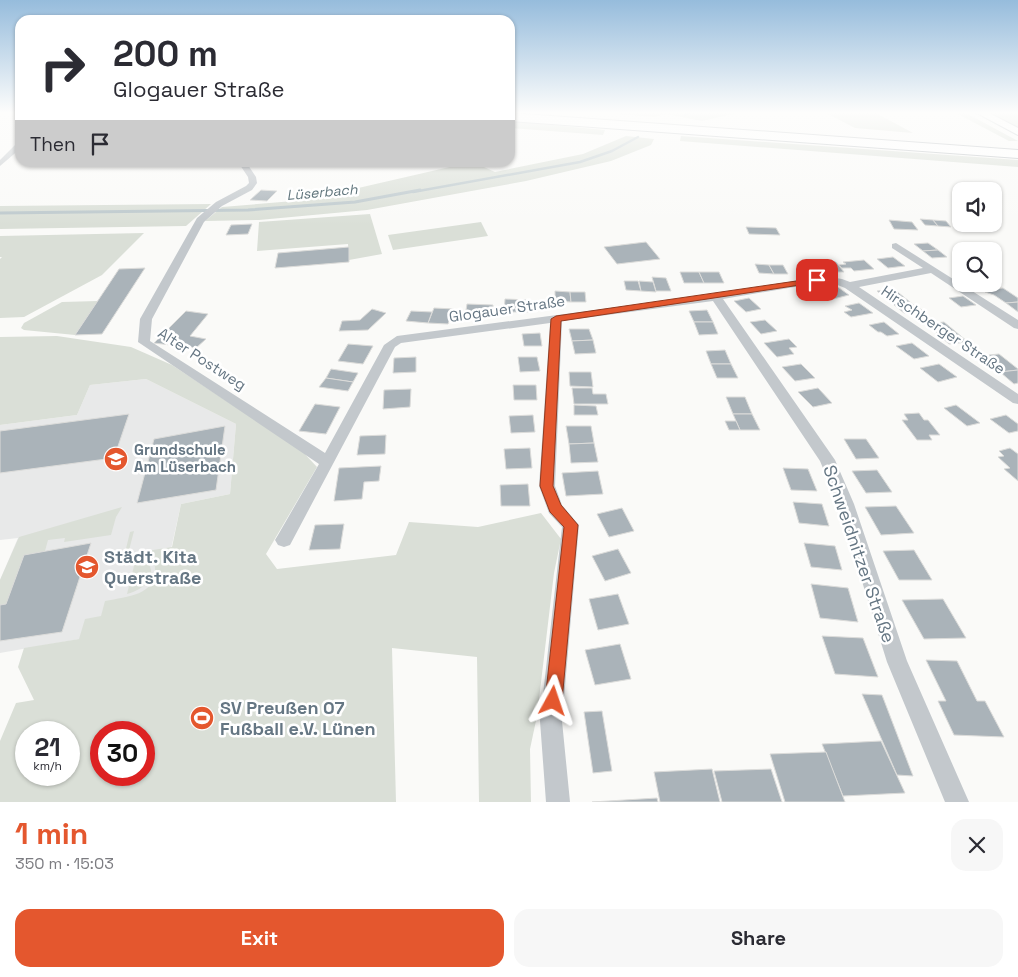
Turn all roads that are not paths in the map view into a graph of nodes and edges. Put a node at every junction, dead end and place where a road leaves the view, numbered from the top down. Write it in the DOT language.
graph roads {
  1 [pos="955,149"];
  2 [pos="15,150"];
  3 [pos="1018,154"];
  4 [pos="0,164"];
  5 [pos="245,167"];
  6 [pos="896,246"];
  7 [pos="931,270"];
  8 [pos="849,286"];
  9 [pos="716,297"];
  10 [pos="556,319"];
  11 [pos="1018,325"];
  12 [pos="1018,400"];
  13 [pos="328,462"];
  14 [pos="284,540"];
  15 [pos="558,802"];
  16 [pos="957,802"];
  1 -- 3 [label="highway"];
  2 -- 4 [label="street"];
  5 -- 13 [label="street, Alter Postweg"];
  6 -- 7 [label="street"];
  7 -- 8 [label="street"];
  7 -- 11 [label="street"];
  8 -- 9 [label="street, Glogauer Straße"];
  8 -- 12 [label="street, Hirschberger Straße"];
  9 -- 10 [label="street, Glogauer Straße"];
  9 -- 16 [label="street, Schweidnitzer Straße"];
  10 -- 13 [label="street, Glogauer Straße"];
  10 -- 15 [label="street"];
  13 -- 14 [label="street, Glogauer Straße"];
}
